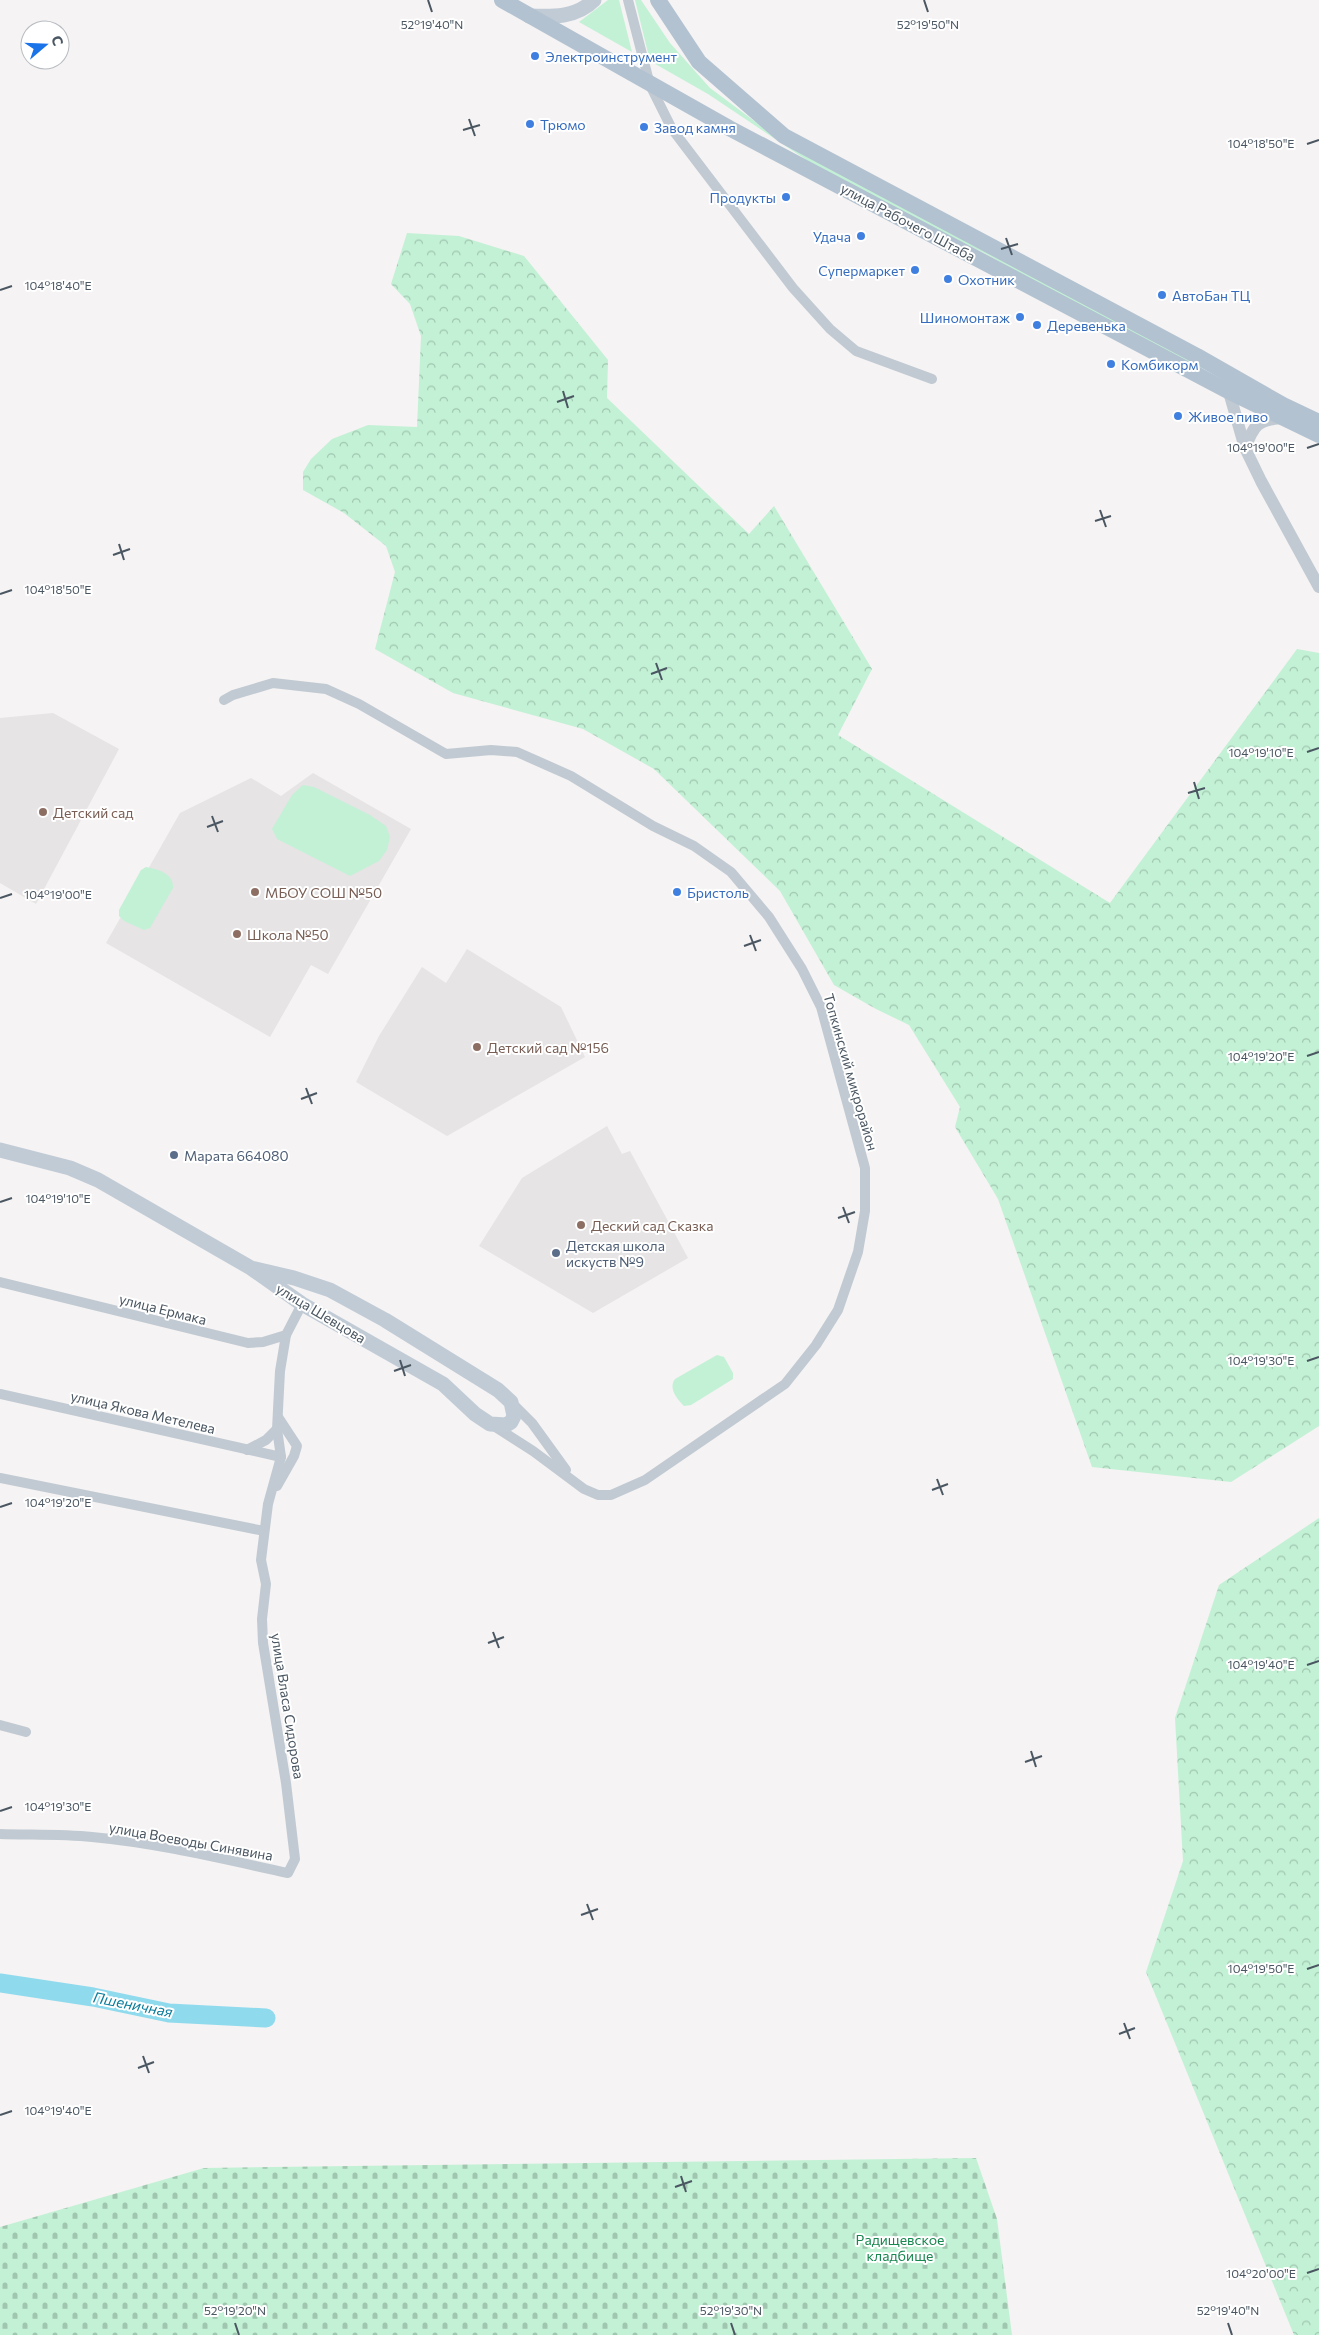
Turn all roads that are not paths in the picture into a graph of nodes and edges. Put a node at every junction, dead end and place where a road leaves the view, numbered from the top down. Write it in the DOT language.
graph roads {
  1 [pos="502,0"];
  2 [pos="594,0"];
  3 [pos="628,0"];
  4 [pos="658,0"];
  5 [pos="529,16"];
  6 [pos="650,84"];
  7 [pos="1223,371"];
  8 [pos="932,379"];
  9 [pos="1252,387"];
  10 [pos="1228,391"];
  11 [pos="1282,418"];
  12 [pos="1319,422"];
  13 [pos="1319,435"];
  14 [pos="1245,448"];
  15 [pos="1319,587"];
  16 [pos="224,700"];
  17 [pos="0,1150"];
  18 [pos="251,1268"];
  19 [pos="0,1282"];
  20 [pos="302,1304"];
  21 [pos="286,1335"];
  22 [pos="0,1394"];
  23 [pos="511,1402"];
  24 [pos="278,1417"];
  25 [pos="490,1424"];
  26 [pos="277,1429"];
  27 [pos="247,1450"];
  28 [pos="281,1457"];
  29 [pos="571,1477"];
  30 [pos="0,1478"];
  31 [pos="598,1495"];
  32 [pos="268,1504"];
  33 [pos="264,1531"];
  34 [pos="0,1725"];
  35 [pos="26,1732"];
  36 [pos="0,1834"];
  37 [pos="288,1873"];
  1 -- 5 [label="main road, улица Рабочего Штаба"];
  2 -- 5 [label="main road"];
  3 -- 6 [label="street"];
  4 -- 7 [label="main road, улица Рабочего Штаба"];
  5 -- 6 [label="main road, улица Рабочего Штаба"];
  6 -- 8 [label="street"];
  6 -- 10 [label="main road, улица Рабочего Штаба"];
  7 -- 9 [label="main road, улица Рабочего Штаба"];
  7 -- 10 [label="street"];
  9 -- 10 [label="street"];
  9 -- 12 [label="main road, улица Рабочего Штаба"];
  10 -- 11 [label="main road, улица Рабочего Штаба"];
  10 -- 14 [label="street"];
  11 -- 13 [label="main road, улица Рабочего Штаба"];
  11 -- 14 [label="street"];
  14 -- 15 [label="street"];
  16 -- 31 [label="street, Топкинский микрорайон"];
  17 -- 18 [label="main road, улица Шевцова"];
  18 -- 20 [label="main road, улица Шевцова"];
  18 -- 23 [label="main road"];
  19 -- 21 [label="street, улица Ермака"];
  20 -- 21 [label="street"];
  20 -- 25 [label="main road, улица Шевцова"];
  21 -- 24 [label="street, улица Власа Сидорова"];
  22 -- 27 [label="street, улица Якова Метелева"];
  23 -- 25 [label="main road"];
  23 -- 29 [label="street"];
  24 -- 26 [label="street, улица Власа Сидорова"];
  24 -- 32 [label="street"];
  25 -- 29 [label="street, улица Шевцова"];
  26 -- 27 [label="street"];
  26 -- 28 [label="street, улица Власа Сидорова"];
  27 -- 28 [label="street, улица Якова Метелева"];
  28 -- 32 [label="street, улица Власа Сидорова"];
  29 -- 31 [label="street, улица Шевцова"];
  30 -- 33 [label="street"];
  32 -- 33 [label="street, улица Власа Сидорова"];
  33 -- 37 [label="street, улица Власа Сидорова"];
  34 -- 35 [label="street"];
  36 -- 37 [label="street, улица Воеводы Синявина"];
}
